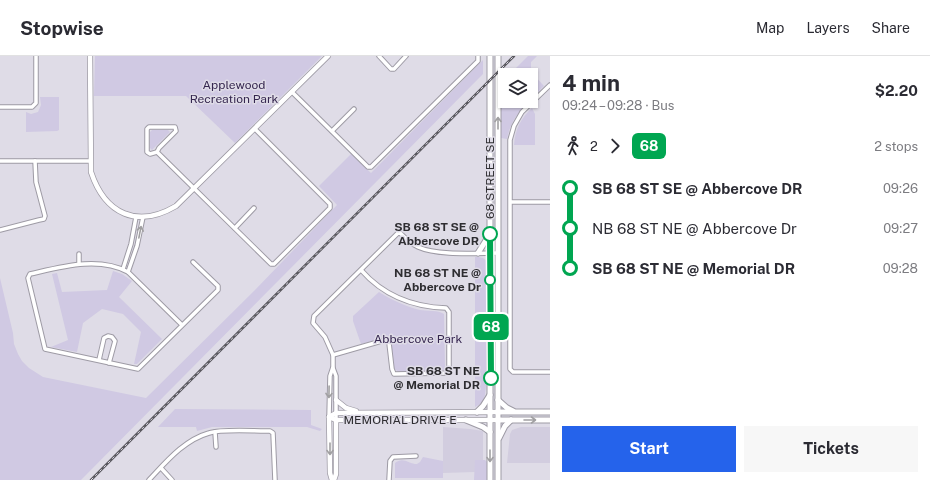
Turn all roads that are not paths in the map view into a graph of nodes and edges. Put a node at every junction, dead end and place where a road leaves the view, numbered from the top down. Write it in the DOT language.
graph roads {
  1 [pos="36,56"];
  2 [pos="90,56"];
  3 [pos="328,56"];
  4 [pos="379,56"];
  5 [pos="406,56"];
  6 [pos="478,56"];
  7 [pos="490,56"];
  8 [pos="498,56"];
  9 [pos="550,85"];
  10 [pos="292,92"];
  11 [pos="0,108"];
  12 [pos="354,109"];
  13 [pos="255,129"];
  14 [pos="332,131"];
  15 [pos="157,152"];
  16 [pos="0,161"];
  17 [pos="35,161"];
  18 [pos="90,161"];
  19 [pos="194,188"];
  20 [pos="510,202"];
  21 [pos="550,202"];
  22 [pos="254,208"];
  23 [pos="136,217"];
  24 [pos="143,218"];
  25 [pos="235,228"];
  26 [pos="0,230"];
  27 [pos="490,233"];
  28 [pos="131,244"];
  29 [pos="137,246"];
  30 [pos="478,253"];
  31 [pos="490,253"];
  32 [pos="498,253"];
  33 [pos="79,254"];
  34 [pos="193,262"];
  35 [pos="79,264"];
  36 [pos="123,270"];
  37 [pos="361,270"];
  38 [pos="128,272"];
  39 [pos="181,324"];
  40 [pos="333,355"];
  41 [pos="99,360"];
  42 [pos="109,363"];
  43 [pos="333,367"];
  44 [pos="550,372"];
  45 [pos="490,394"];
  46 [pos="336,400"];
  47 [pos="498,400"];
  48 [pos="477,412"];
  49 [pos="490,412"];
  50 [pos="498,412"];
  51 [pos="518,412"];
  52 [pos="550,412"];
  53 [pos="336,413"];
  54 [pos="360,413"];
  55 [pos="329,417"];
  56 [pos="336,420"];
  57 [pos="466,420"];
  58 [pos="490,420"];
  59 [pos="498,420"];
  60 [pos="511,420"];
  61 [pos="550,420"];
  62 [pos="216,432"];
  63 [pos="490,432"];
  64 [pos="498,443"];
  65 [pos="216,447"];
  66 [pos="416,456"];
  67 [pos="161,468"];
  68 [pos="149,480"];
  69 [pos="172,480"];
  70 [pos="275,480"];
  71 [pos="333,480"];
  72 [pos="389,480"];
  73 [pos="490,480"];
  74 [pos="498,480"];
  1 -- 11 [label="street"];
  2 -- 18 [label="street"];
  3 -- 10 [label="street"];
  4 -- 5 [label="street"];
  6 -- 14 [label="street"];
  7 -- 27 [label="main road, 68 STREET SE"];
  32 -- 8 [label="main road, 68 STREET SE, one-way"];
  9 -- 20 [label="street"];
  10 -- 13 [label="street"];
  10 -- 14 [label="street"];
  12 -- 14 [label="street"];
  13 -- 19 [label="street"];
  13 -- 25 [label="street"];
  15 -- 15 [label="street"];
  15 -- 19 [label="street"];
  16 -- 17 [label="street"];
  17 -- 18 [label="street"];
  17 -- 26 [label="street"];
  18 -- 23 [label="street"];
  19 -- 24 [label="street"];
  19 -- 25 [label="street"];
  20 -- 21 [label="street"];
  20 -- 44 [label="street"];
  22 -- 25 [label="street"];
  23 -- 24 [label="street"];
  23 -- 28 [label="street"];
  29 -- 24 [label="street, one-way"];
  27 -- 30 [label="main road"];
  27 -- 31 [label="main road, 68 STREET SE"];
  28 -- 29 [label="street"];
  28 -- 36 [label="street"];
  29 -- 38 [label="street"];
  30 -- 31 [label="street"];
  30 -- 37 [label="street"];
  31 -- 32 [label="street"];
  31 -- 45 [label="main road, 68 STREET SE"];
  32 -- 47 [label="main road, 68 STREET SE"];
  33 -- 35 [label="street"];
  34 -- 39 [label="street"];
  35 -- 36 [label="street"];
  35 -- 41 [label="street"];
  36 -- 38 [label="street"];
  37 -- 40 [label="street"];
  37 -- 40 [label="street"];
  38 -- 39 [label="street"];
  39 -- 42 [label="street"];
  40 -- 43 [label="street"];
  41 -- 42 [label="street"];
  41 -- 42 [label="street"];
  43 -- 46 [label="street"];
  43 -- 55 [label="street, one-way"];
  45 -- 48 [label="main road"];
  45 -- 49 [label="main road, 68 STREET SE"];
  46 -- 53 [label="street"];
  46 -- 54 [label="street"];
  47 -- 50 [label="main road, 68 STREET SE"];
  47 -- 51 [label="main road"];
  48 -- 49 [label="street, MEMORIAL DRIVE E"];
  48 -- 54 [label="street, MEMORIAL DRIVE E"];
  49 -- 50 [label="street, MEMORIAL DRIVE E"];
  49 -- 58 [label="main road, 68 STREET SE"];
  50 -- 51 [label="main road, MEMORIAL DRIVE E"];
  50 -- 59 [label="main road, 68 STREET SE"];
  51 -- 52 [label="main road, MEMORIAL DRIVE E"];
  53 -- 54 [label="street, MEMORIAL DRIVE E"];
  53 -- 55 [label="street, MEMORIAL DRIVE E"];
  53 -- 56 [label="street"];
  55 -- 56 [label="street, MEMORIAL DRIVE E"];
  55 -- 71 [label="street, one-way"];
  56 -- 57 [label="street, MEMORIAL DRIVE E"];
  56 -- 71 [label="street"];
  57 -- 58 [label="street, MEMORIAL DRIVE E"];
  57 -- 63 [label="main road"];
  58 -- 59 [label="street, MEMORIAL DRIVE E"];
  58 -- 63 [label="main road, 68 STREET SE"];
  59 -- 60 [label="main road, MEMORIAL DRIVE E"];
  59 -- 64 [label="main road, 68 STREET SE"];
  60 -- 61 [label="main road, MEMORIAL DRIVE E, one-way"];
  60 -- 64 [label="main road"];
  62 -- 65 [label="street"];
  62 -- 67 [label="street"];
  62 -- 70 [label="street"];
  63 -- 73 [label="main road, 68 STREET SE, one-way"];
  64 -- 74 [label="main road, 68 STREET SE"];
  66 -- 72 [label="street"];
  67 -- 68 [label="street"];
  67 -- 69 [label="street"];
}
